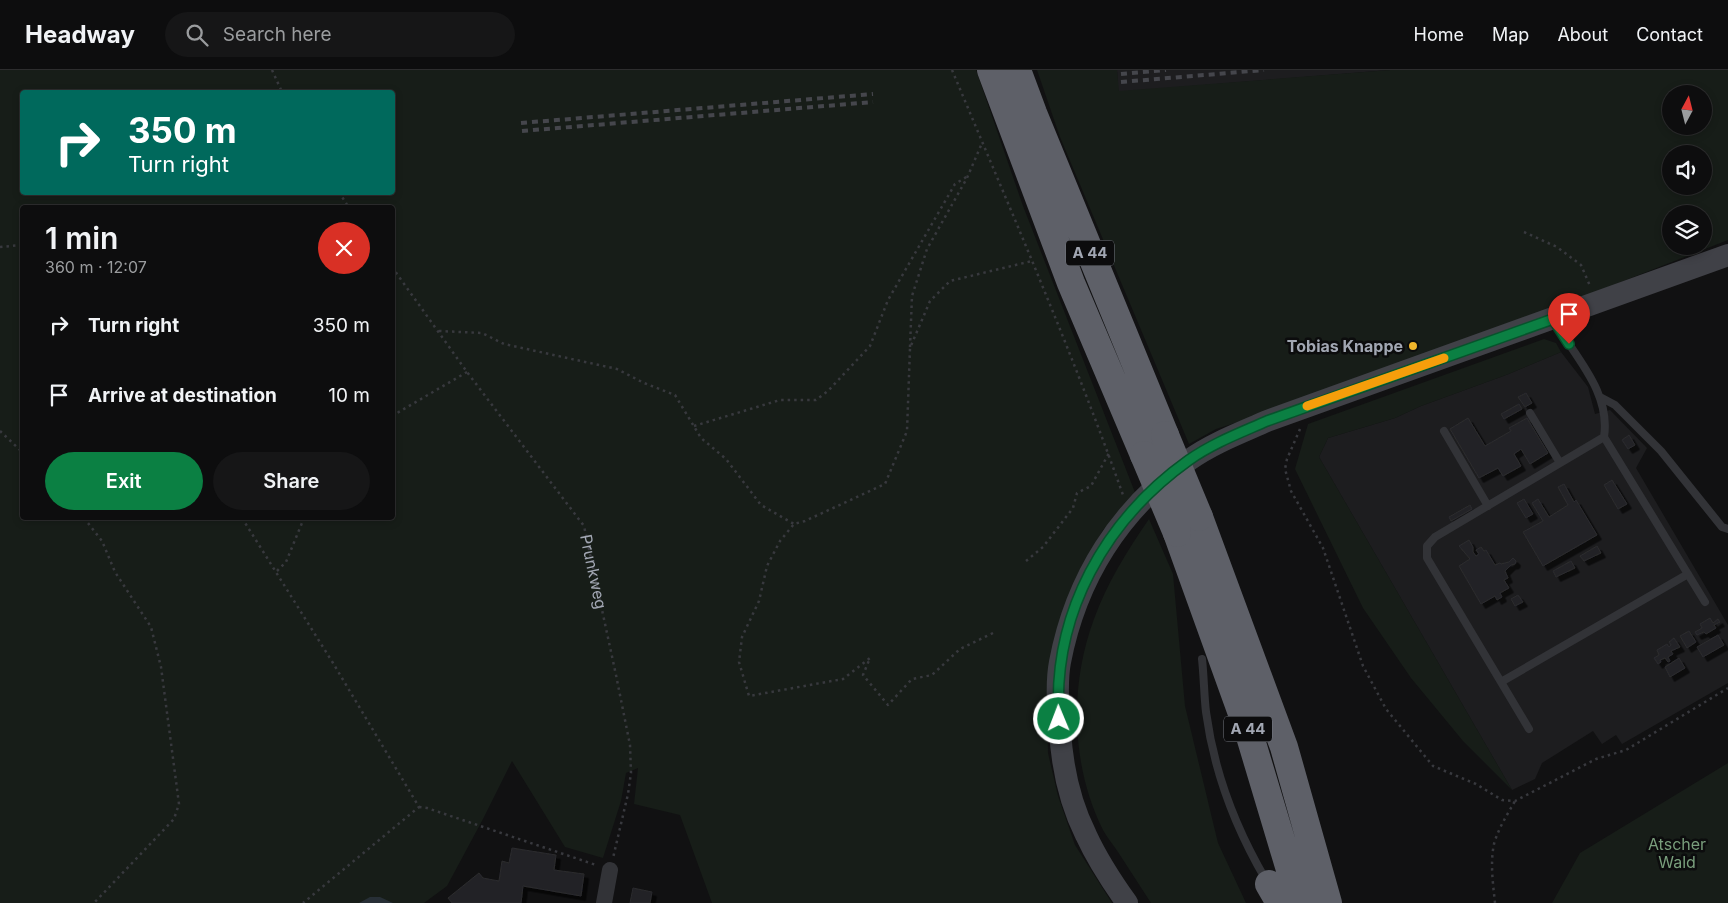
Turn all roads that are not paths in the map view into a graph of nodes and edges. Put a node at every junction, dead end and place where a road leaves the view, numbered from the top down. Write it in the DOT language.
graph roads {
  1 [pos="991,70"];
  2 [pos="1017,70"];
  3 [pos="1728,255"];
  4 [pos="1553,319"];
  5 [pos="1600,397"];
  6 [pos="1530,414"];
  7 [pos="1444,432"];
  8 [pos="1604,437"];
  9 [pos="1560,463"];
  10 [pos="1488,506"];
  11 [pos="1728,529"];
  12 [pos="1182,546"];
  13 [pos="1688,574"];
  14 [pos="1705,602"];
  15 [pos="1202,659"];
  16 [pos="1501,682"];
  17 [pos="1529,729"];
  18 [pos="610,870"];
  19 [pos="1275,894"];
  20 [pos="604,903"];
  21 [pos="1127,903"];
  22 [pos="1300,903"];
  23 [pos="1328,903"];
  1 -- 12 [label="highway, A 44, bridge"];
  2 -- 23 [label="highway, A 44, bridge"];
  3 -- 4 [label="main road"];
  4 -- 5 [label="lane"];
  4 -- 21 [label="main road"];
  5 -- 8 [label="lane"];
  5 -- 11 [label="lane"];
  6 -- 9 [label="lane"];
  7 -- 10 [label="lane"];
  8 -- 9 [label="lane"];
  8 -- 13 [label="lane"];
  9 -- 10 [label="lane"];
  10 -- 16 [label="lane"];
  12 -- 15 [label="highway"];
  12 -- 22 [label="highway, A 44"];
  13 -- 14 [label="lane"];
  13 -- 16 [label="lane"];
  15 -- 19 [label="lane"];
  16 -- 17 [label="lane"];
  18 -- 20 [label="street"];
}
